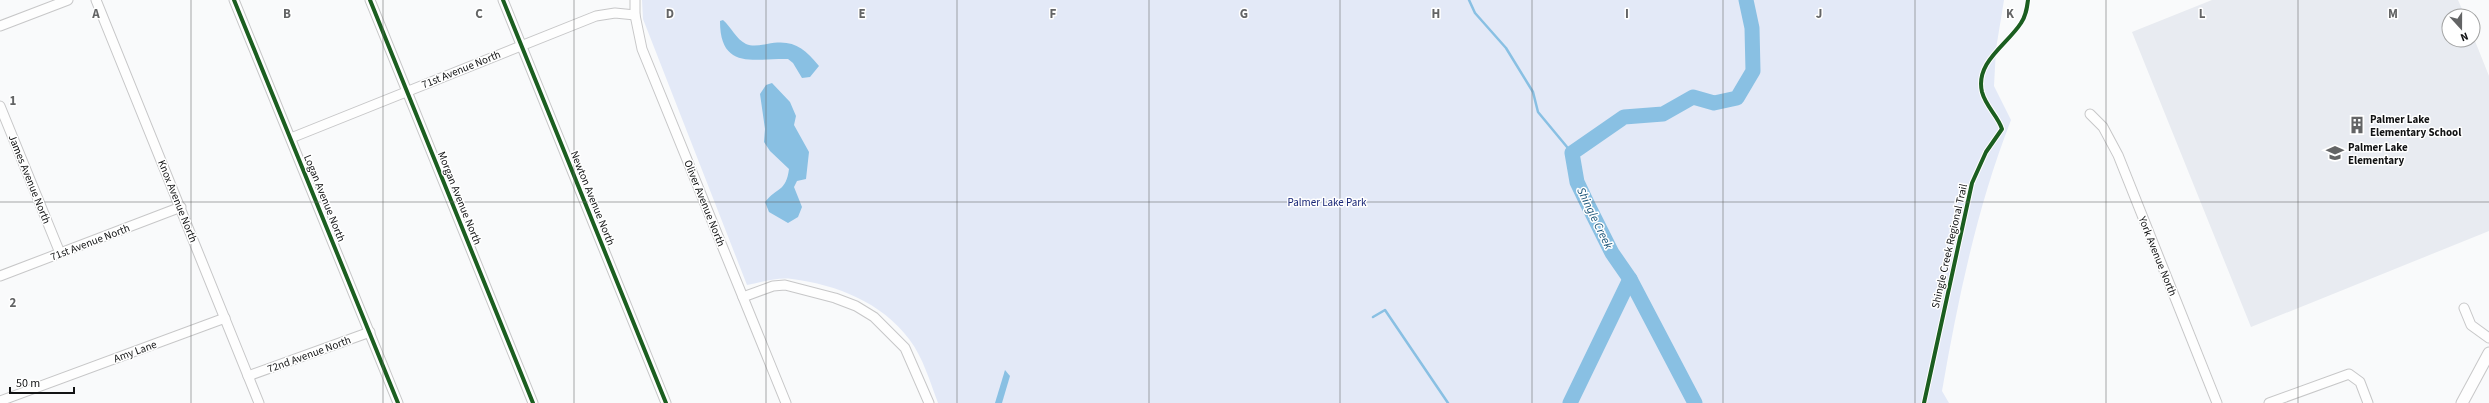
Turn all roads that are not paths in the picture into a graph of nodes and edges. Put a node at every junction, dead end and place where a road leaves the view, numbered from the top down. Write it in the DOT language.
graph roads {
  1 [pos="68,0"];
  2 [pos="96,0"];
  3 [pos="234,0"];
  4 [pos="370,0"];
  5 [pos="503,0"];
  6 [pos="635,0"];
  7 [pos="635,15"];
  8 [pos="0,26"];
  9 [pos="521,45"];
  10 [pos="407,91"];
  11 [pos="0,106"];
  12 [pos="2090,114"];
  13 [pos="291,138"];
  14 [pos="181,207"];
  15 [pos="60,253"];
  16 [pos="0,276"];
  17 [pos="743,297"];
  18 [pos="2464,308"];
  19 [pos="225,318"];
  20 [pos="370,332"];
  21 [pos="2489,338"];
  22 [pos="2489,353"];
  23 [pos="248,376"];
  24 [pos="0,401"];
  25 [pos="259,403"];
  26 [pos="398,403"];
  27 [pos="533,403"];
  28 [pos="666,403"];
  29 [pos="786,403"];
  30 [pos="929,403"];
  31 [pos="2217,403"];
  32 [pos="2269,403"];
  33 [pos="2368,403"];
  34 [pos="2462,403"];
  1 -- 8 [label="street"];
  2 -- 14 [label="street, Knox Avenue North"];
  3 -- 13 [label="street, Logan Avenue North"];
  4 -- 10 [label="street, Morgan Avenue North"];
  5 -- 9 [label="street, Newton Avenue North"];
  6 -- 7 [label="street, Oliver Avenue North"];
  7 -- 9 [label="street, 71st Avenue North"];
  7 -- 17 [label="street, Oliver Avenue North"];
  9 -- 10 [label="street, 71st Avenue North"];
  9 -- 28 [label="street, Newton Avenue North"];
  10 -- 13 [label="street, 71st Avenue North"];
  10 -- 27 [label="street, Morgan Avenue North"];
  11 -- 15 [label="street, James Avenue North"];
  12 -- 31 [label="street, York Avenue North"];
  13 -- 20 [label="street, Logan Avenue North"];
  14 -- 15 [label="street, 71st Avenue North"];
  14 -- 19 [label="street, Knox Avenue North"];
  15 -- 16 [label="street, 71st Avenue North"];
  17 -- 29 [label="street, Oliver Avenue North"];
  17 -- 30 [label="street"];
  18 -- 21 [label="street"];
  19 -- 23 [label="street, Knox Avenue North"];
  19 -- 24 [label="street, Amy Lane"];
  20 -- 23 [label="street, 72nd Avenue North"];
  20 -- 26 [label="street, Logan Avenue North"];
  22 -- 34 [label="street"];
  23 -- 25 [label="street, Knox Avenue North"];
  32 -- 33 [label="street"];
}
